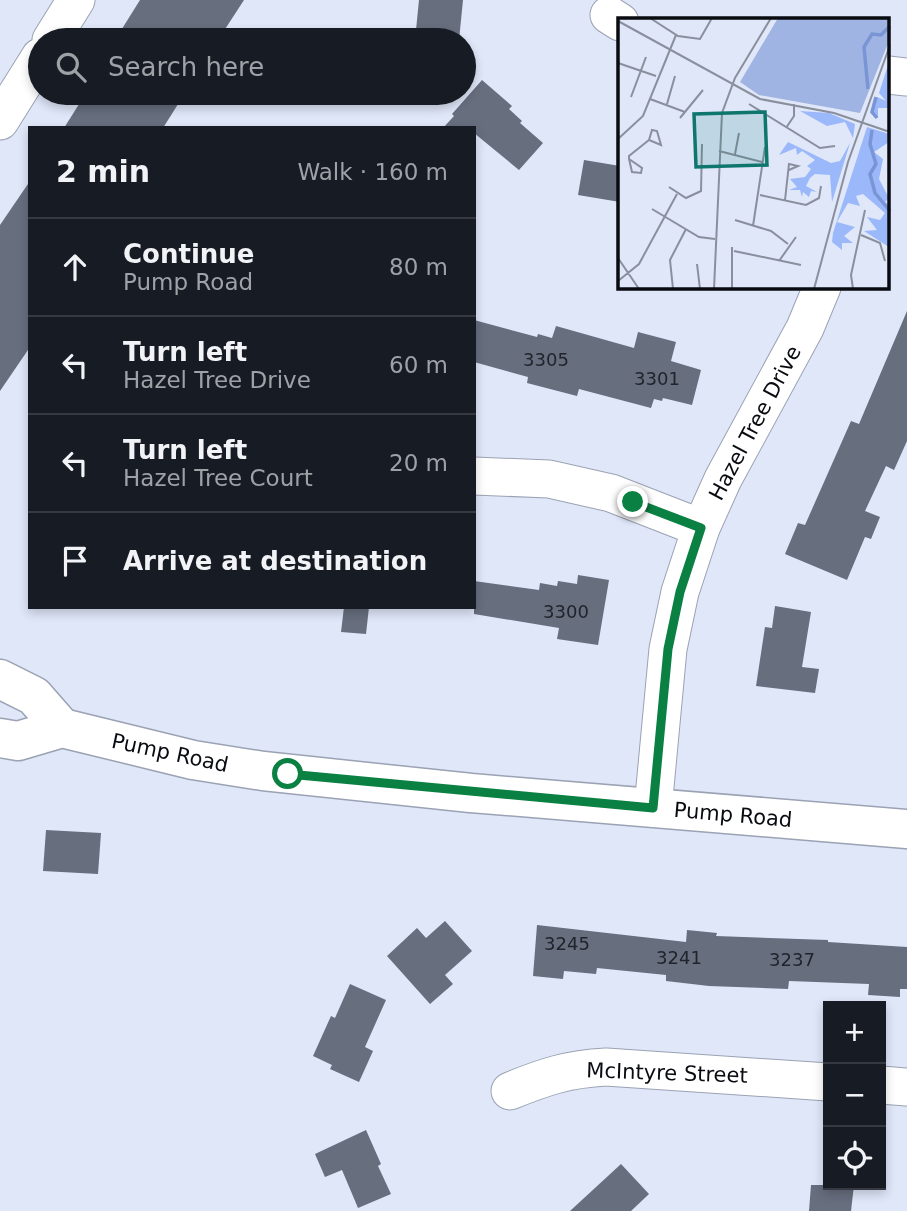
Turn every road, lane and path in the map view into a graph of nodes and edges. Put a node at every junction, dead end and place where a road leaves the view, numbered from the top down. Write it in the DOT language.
graph roads {
  1 [pos="76,0"];
  2 [pos="58,28"];
  3 [pos="28,76"];
  4 [pos="0,121"];
  5 [pos="821,289"];
  6 [pos="476,475"];
  7 [pos="701,528"];
  8 [pos="0,680"];
  9 [pos="62,728"];
  10 [pos="0,738"];
  11 [pos="653,808"];
  12 [pos="907,829"];
  13 [pos="823,1082"];
  14 [pos="886,1085"];
  15 [pos="907,1087"];
  16 [pos="510,1091"];
  1 -- 2 [label="street"];
  3 -- 4 [label="street"];
  5 -- 7 [label="street, Hazel Tree Drive"];
  6 -- 7 [label="street"];
  7 -- 11 [label="street, Hazel Tree Drive"];
  8 -- 9 [label="main road"];
  9 -- 10 [label="main road"];
  9 -- 11 [label="main road, Pump Road"];
  11 -- 12 [label="main road, Pump Road"];
  13 -- 16 [label="street, McIntyre Street"];
  14 -- 15 [label="street"];
}
